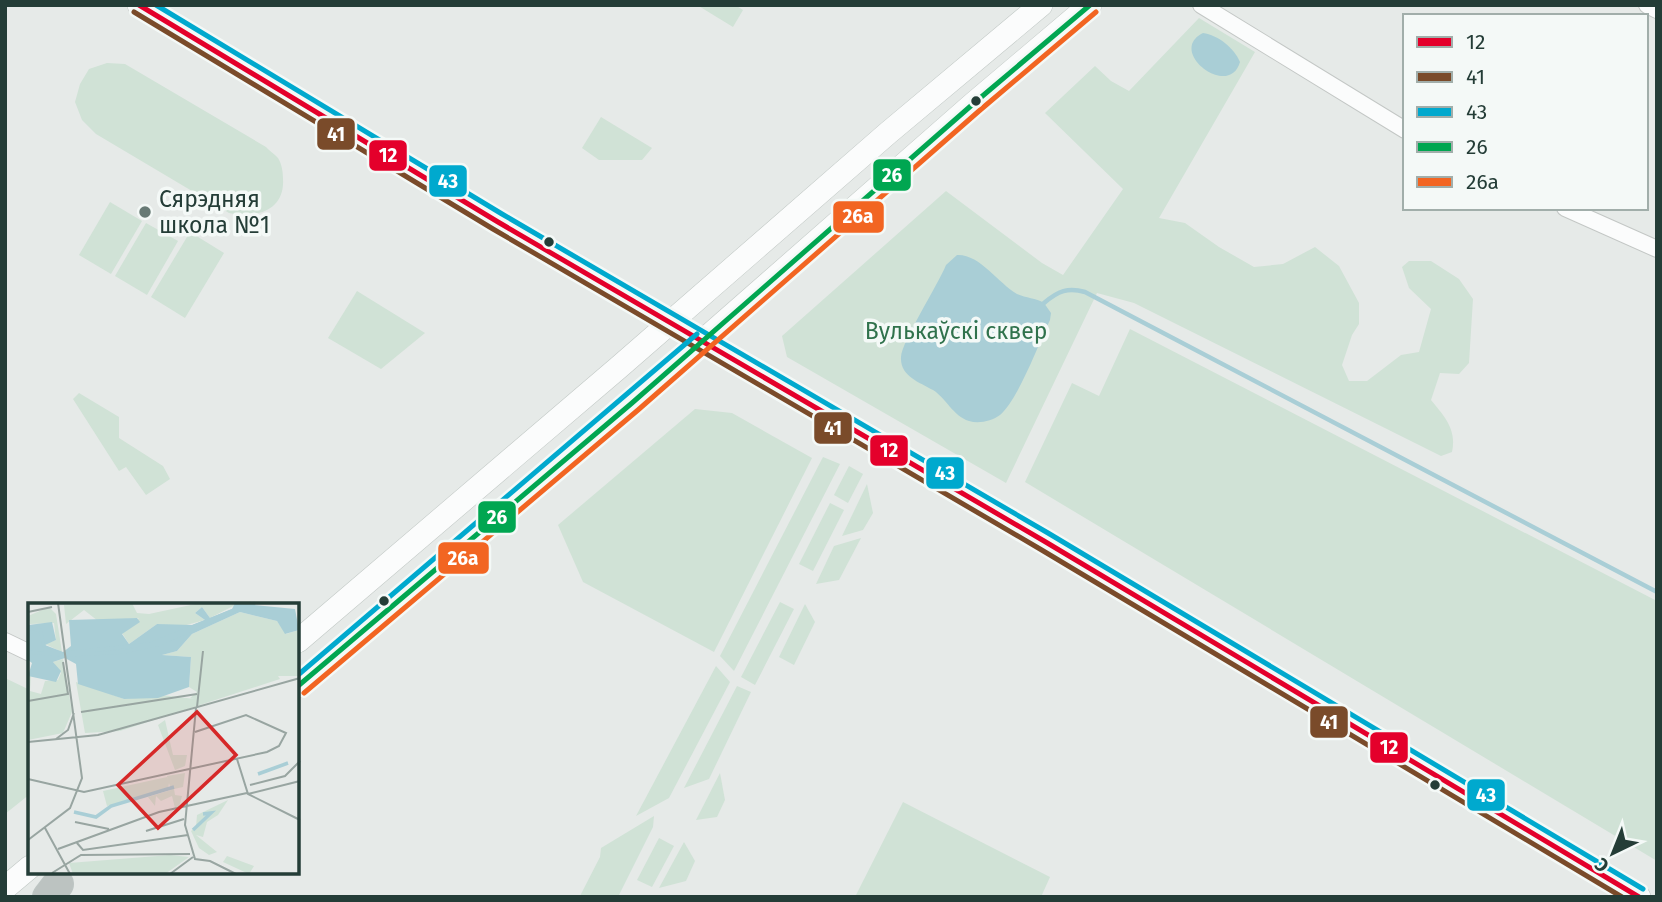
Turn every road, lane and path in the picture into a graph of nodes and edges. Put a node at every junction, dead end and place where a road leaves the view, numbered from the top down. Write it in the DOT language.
graph roads {
  1 [pos="139,5"];
  2 [pos="1041,5"];
  3 [pos="1090,5"];
  4 [pos="1201,5"];
  5 [pos="1647,5"];
  6 [pos="1657,10"];
  7 [pos="1403,129"];
  8 [pos="1569,210"];
  9 [pos="1657,249"];
  10 [pos="671,322"];
  11 [pos="704,341"];
  12 [pos="299,640"];
  13 [pos="5,641"];
  14 [pos="28,652"];
  15 [pos="299,685"];
  16 [pos="28,869"];
  17 [pos="5,888"];
  18 [pos="1639,897"];
  1 -- 10 [label="main road"];
  2 -- 10 [label="main road"];
  3 -- 11 [label="main road"];
  4 -- 7 [label="street"];
  5 -- 6 [label="street"];
  8 -- 9 [label="street"];
  10 -- 11 [label="main road"];
  10 -- 12 [label="main road"];
  11 -- 15 [label="main road"];
  11 -- 18 [label="main road"];
  13 -- 14 [label="street"];
  16 -- 17 [label="main road"];
}
